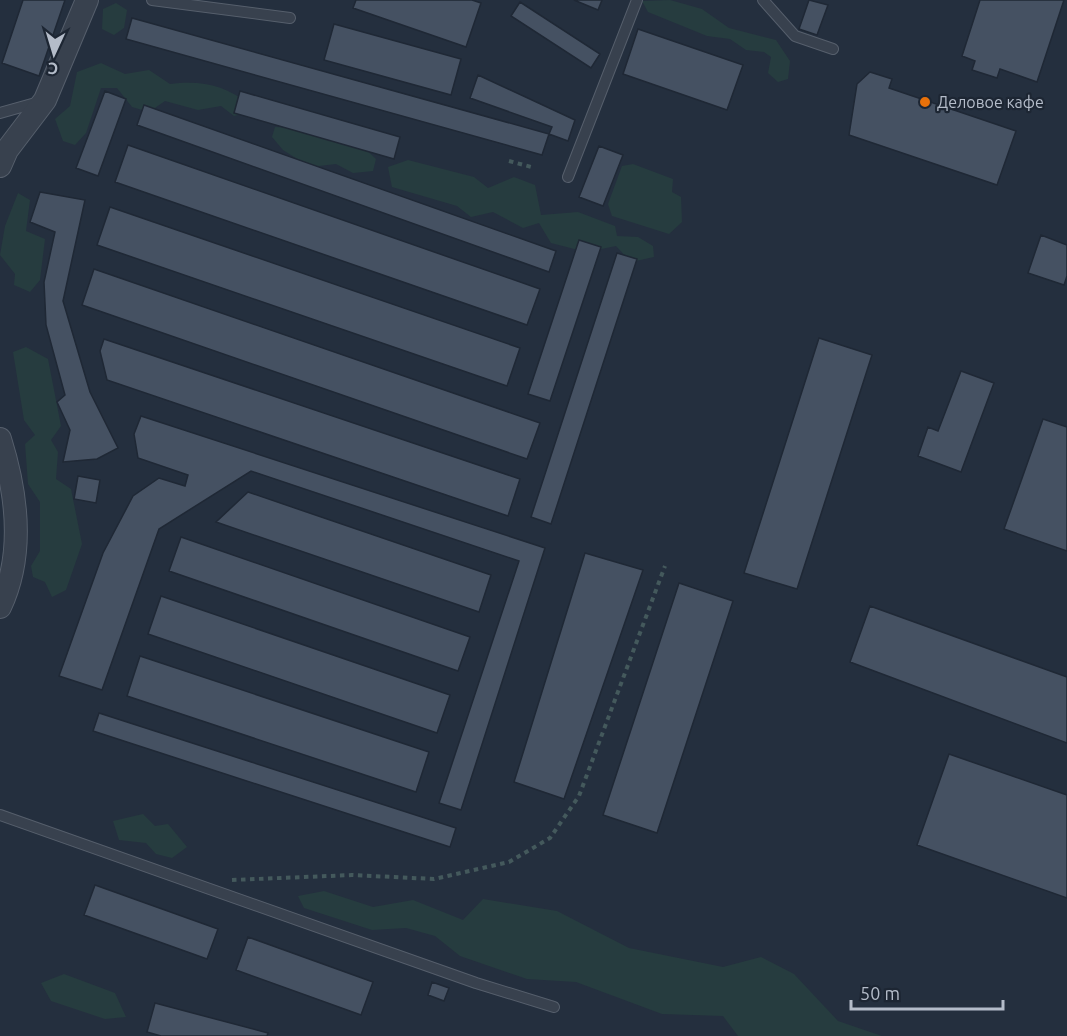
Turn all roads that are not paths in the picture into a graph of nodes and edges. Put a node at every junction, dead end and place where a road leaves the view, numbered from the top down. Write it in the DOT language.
graph roads {
  1 [pos="87,0"];
  2 [pos="152,0"];
  3 [pos="637,0"];
  4 [pos="763,0"];
  5 [pos="290,18"];
  6 [pos="833,49"];
  7 [pos="45,100"];
  8 [pos="0,113"];
  9 [pos="0,166"];
  10 [pos="568,177"];
  11 [pos="0,439"];
  12 [pos="0,607"];
  13 [pos="0,815"];
  14 [pos="554,1007"];
  1 -- 7 [label="street"];
  2 -- 5 [label="lane"];
  3 -- 10 [label="lane"];
  4 -- 6 [label="lane"];
  7 -- 8 [label="lane"];
  7 -- 9 [label="street"];
  11 -- 12 [label="street"];
  13 -- 14 [label="lane"];
}
